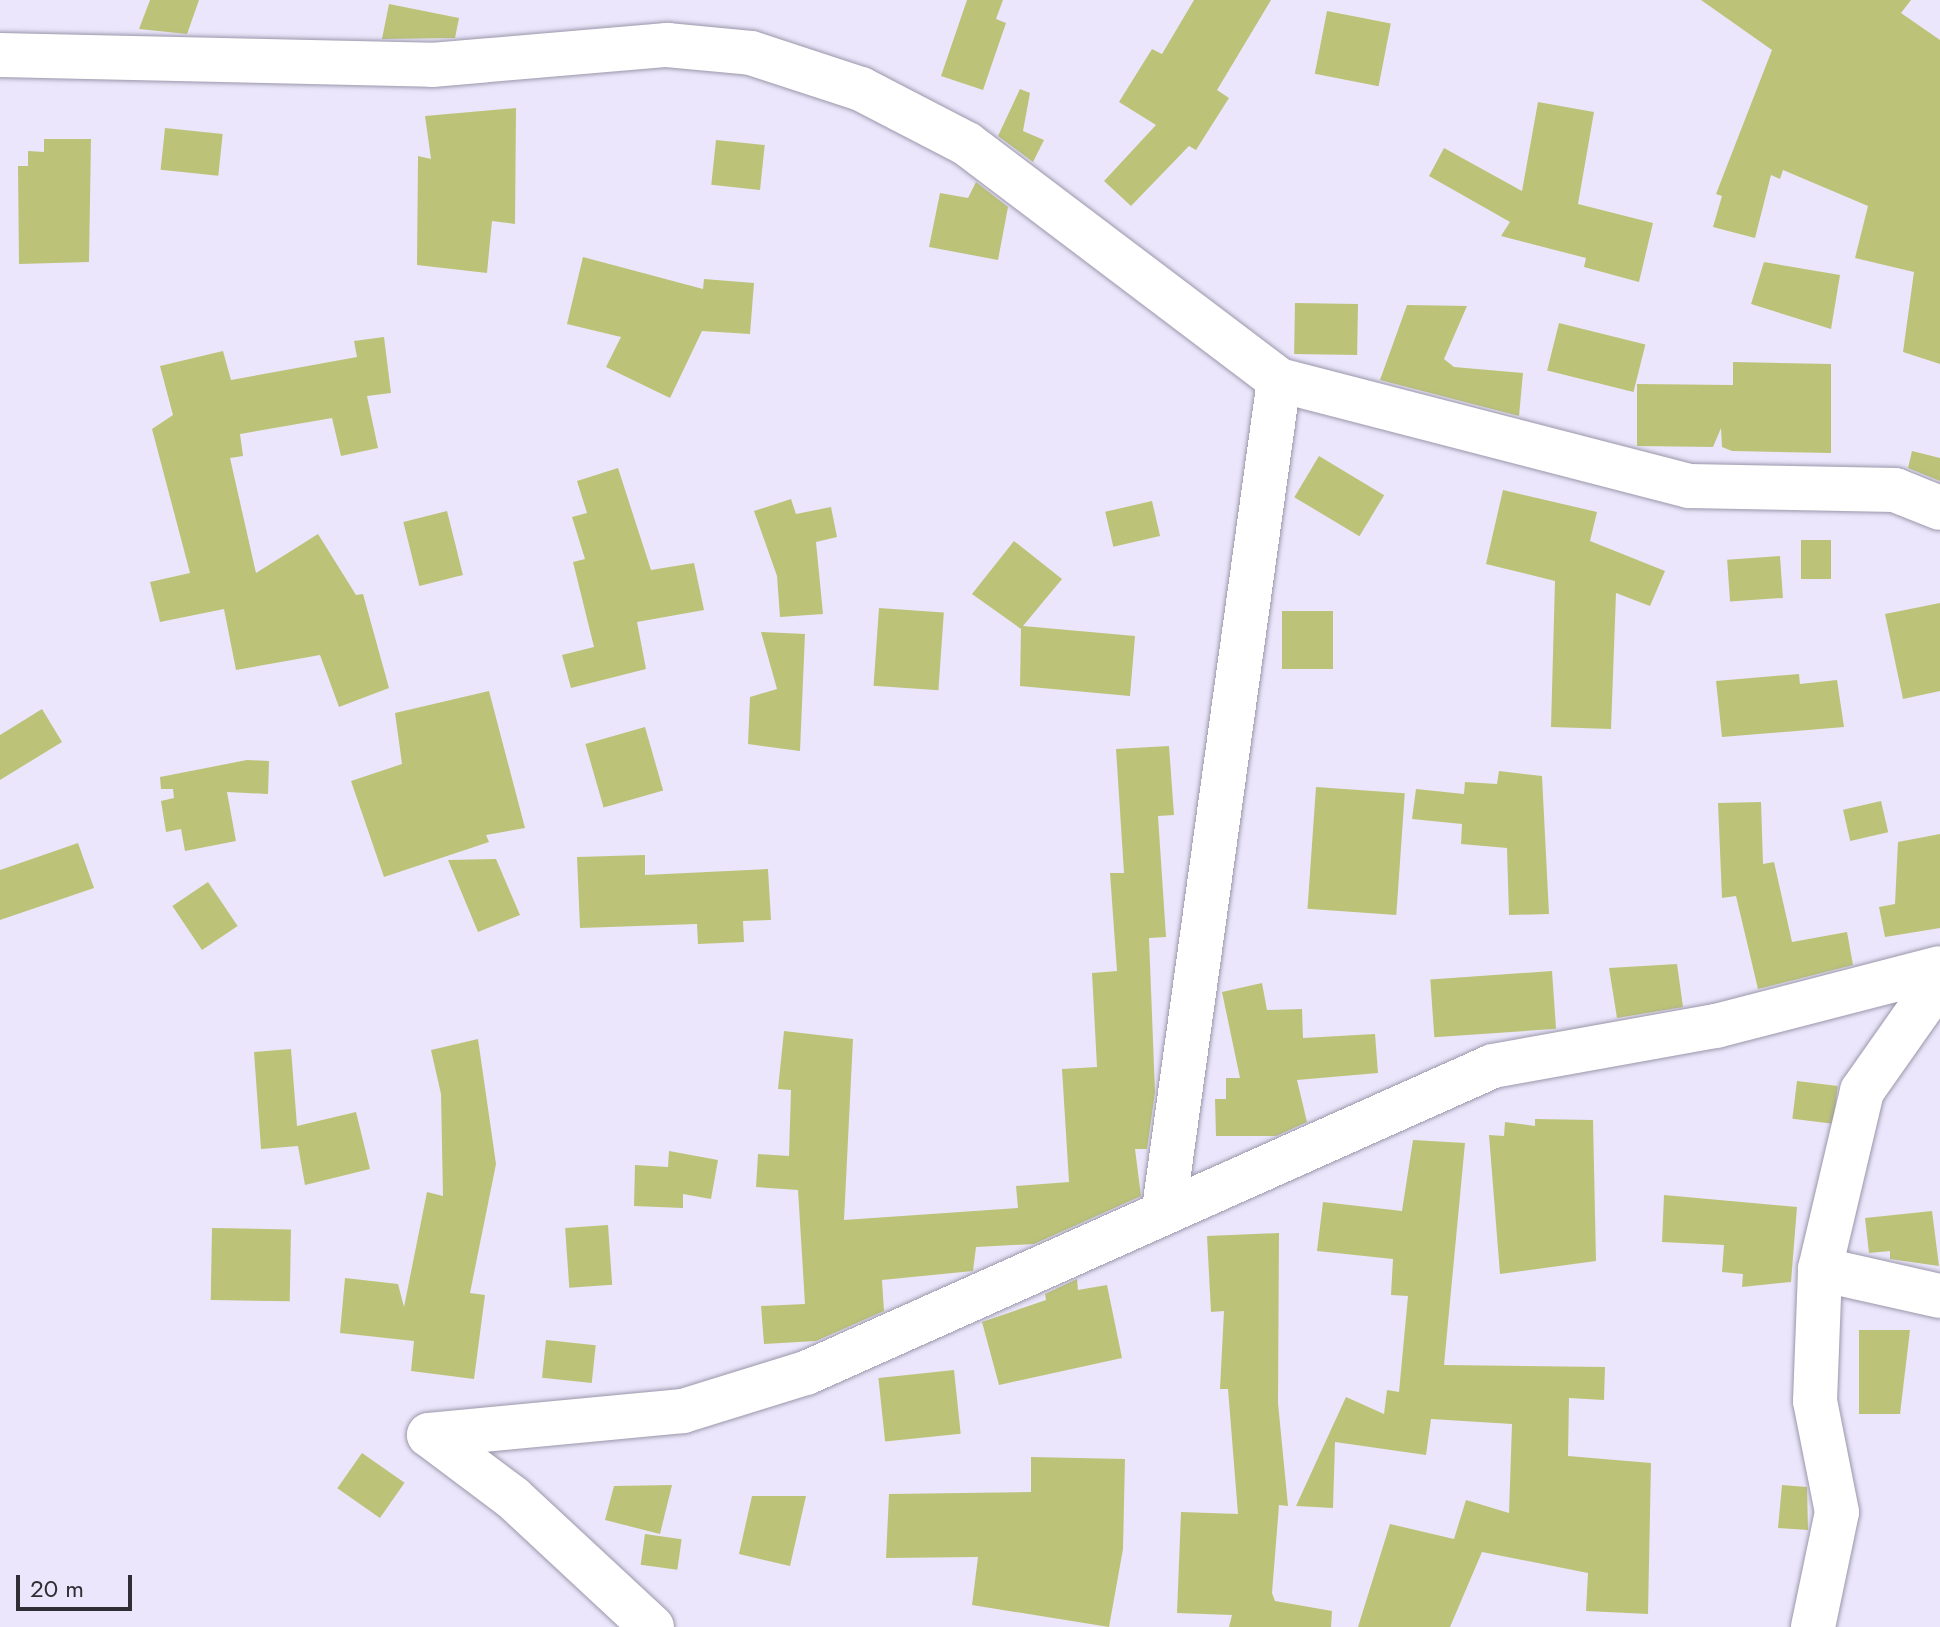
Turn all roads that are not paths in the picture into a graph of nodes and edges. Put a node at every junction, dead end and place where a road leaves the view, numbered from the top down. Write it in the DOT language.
graph roads {
  1 [pos="0,55"];
  2 [pos="1279,380"];
  3 [pos="1940,508"];
  4 [pos="1940,968"];
  5 [pos="1940,980"];
  6 [pos="1164,1209"];
  7 [pos="1820,1269"];
  8 [pos="1940,1296"];
  9 [pos="652,1627"];
  10 [pos="1813,1627"];
  1 -- 2 [label="street"];
  2 -- 3 [label="street"];
  2 -- 6 [label="street"];
  4 -- 6 [label="street"];
  5 -- 7 [label="street"];
  6 -- 9 [label="street"];
  7 -- 8 [label="street"];
  7 -- 10 [label="street"];
}
